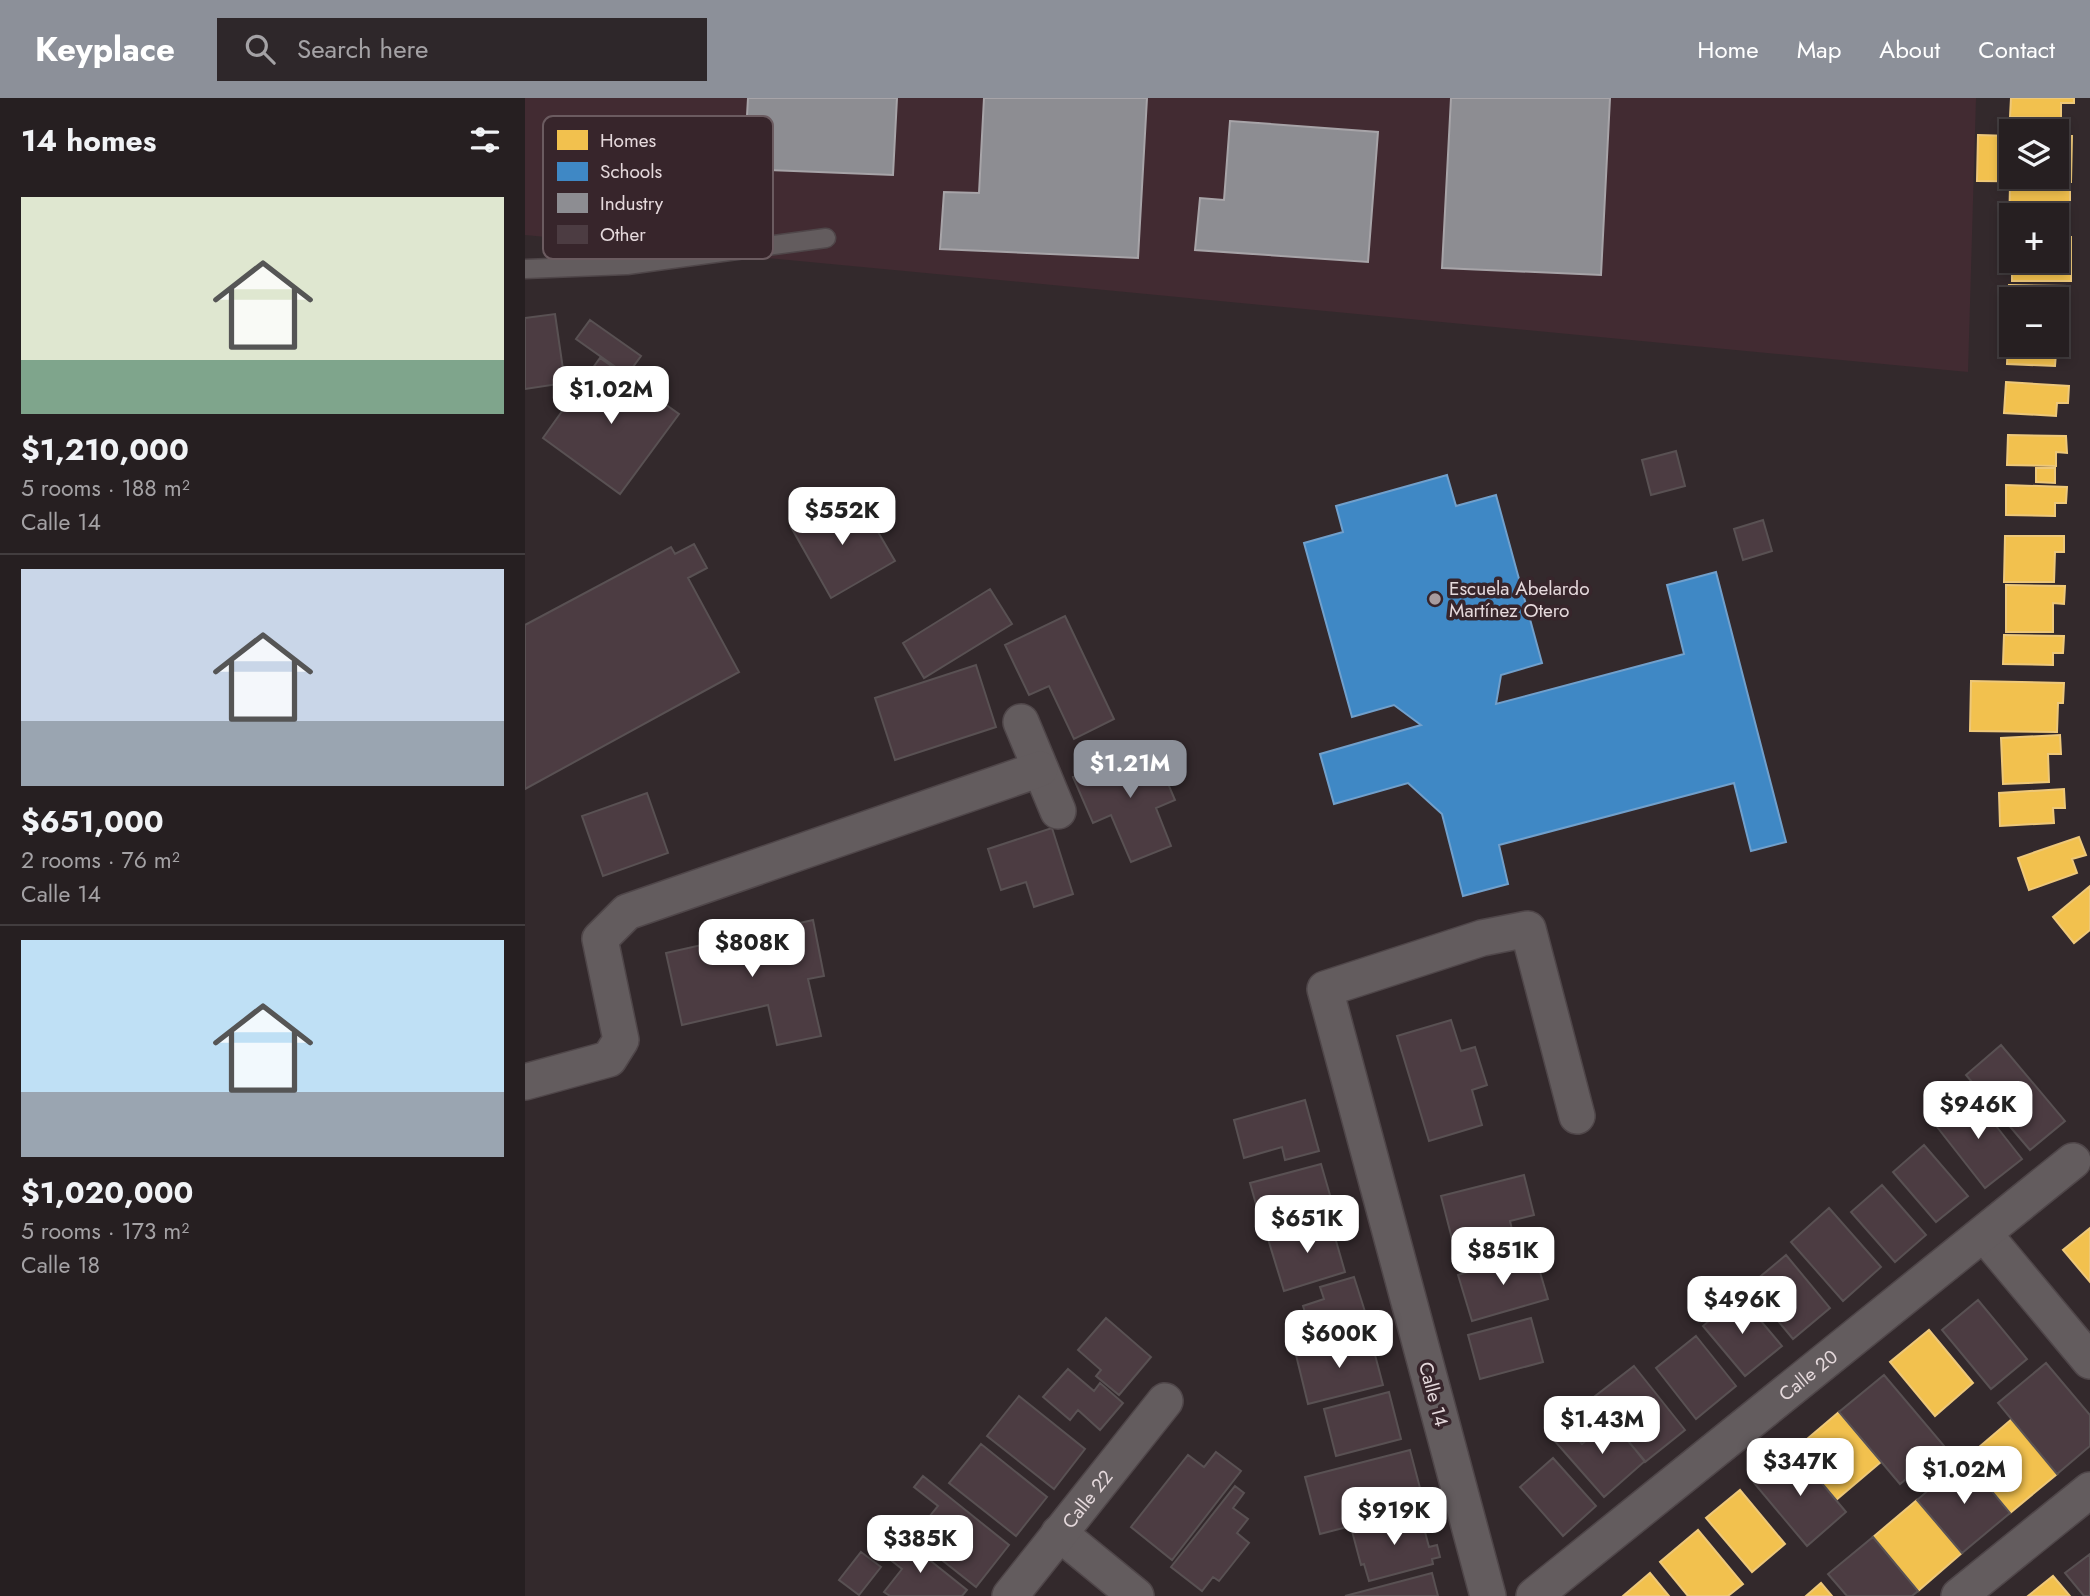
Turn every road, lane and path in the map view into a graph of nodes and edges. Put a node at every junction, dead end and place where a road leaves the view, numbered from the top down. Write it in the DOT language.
graph roads {
  1 [pos="826,238"];
  2 [pos="773,245"];
  3 [pos="671,259"];
  4 [pos="525,270"];
  5 [pos="1021,722"];
  6 [pos="1040,769"];
  7 [pos="1058,811"];
  8 [pos="525,1082"];
  9 [pos="1577,1116"];
  10 [pos="2073,1161"];
  11 [pos="1984,1234"];
  12 [pos="2090,1361"];
  13 [pos="1165,1401"];
  14 [pos="2090,1490"];
  15 [pos="1059,1533"];
  16 [pos="1010,1596"];
  17 [pos="1136,1596"];
  18 [pos="1488,1596"];
  19 [pos="1534,1596"];
  20 [pos="1959,1596"];
  1 -- 2 [label="lane"];
  3 -- 4 [label="lane"];
  5 -- 6 [label="street"];
  6 -- 7 [label="street"];
  6 -- 8 [label="street"];
  9 -- 18 [label="street, Calle 14"];
  10 -- 11 [label="street, Calle 20"];
  11 -- 12 [label="street"];
  11 -- 19 [label="street, Calle 20"];
  13 -- 15 [label="street, Calle 22"];
  14 -- 20 [label="street"];
  15 -- 16 [label="street, Calle 22"];
  15 -- 17 [label="street"];
}
